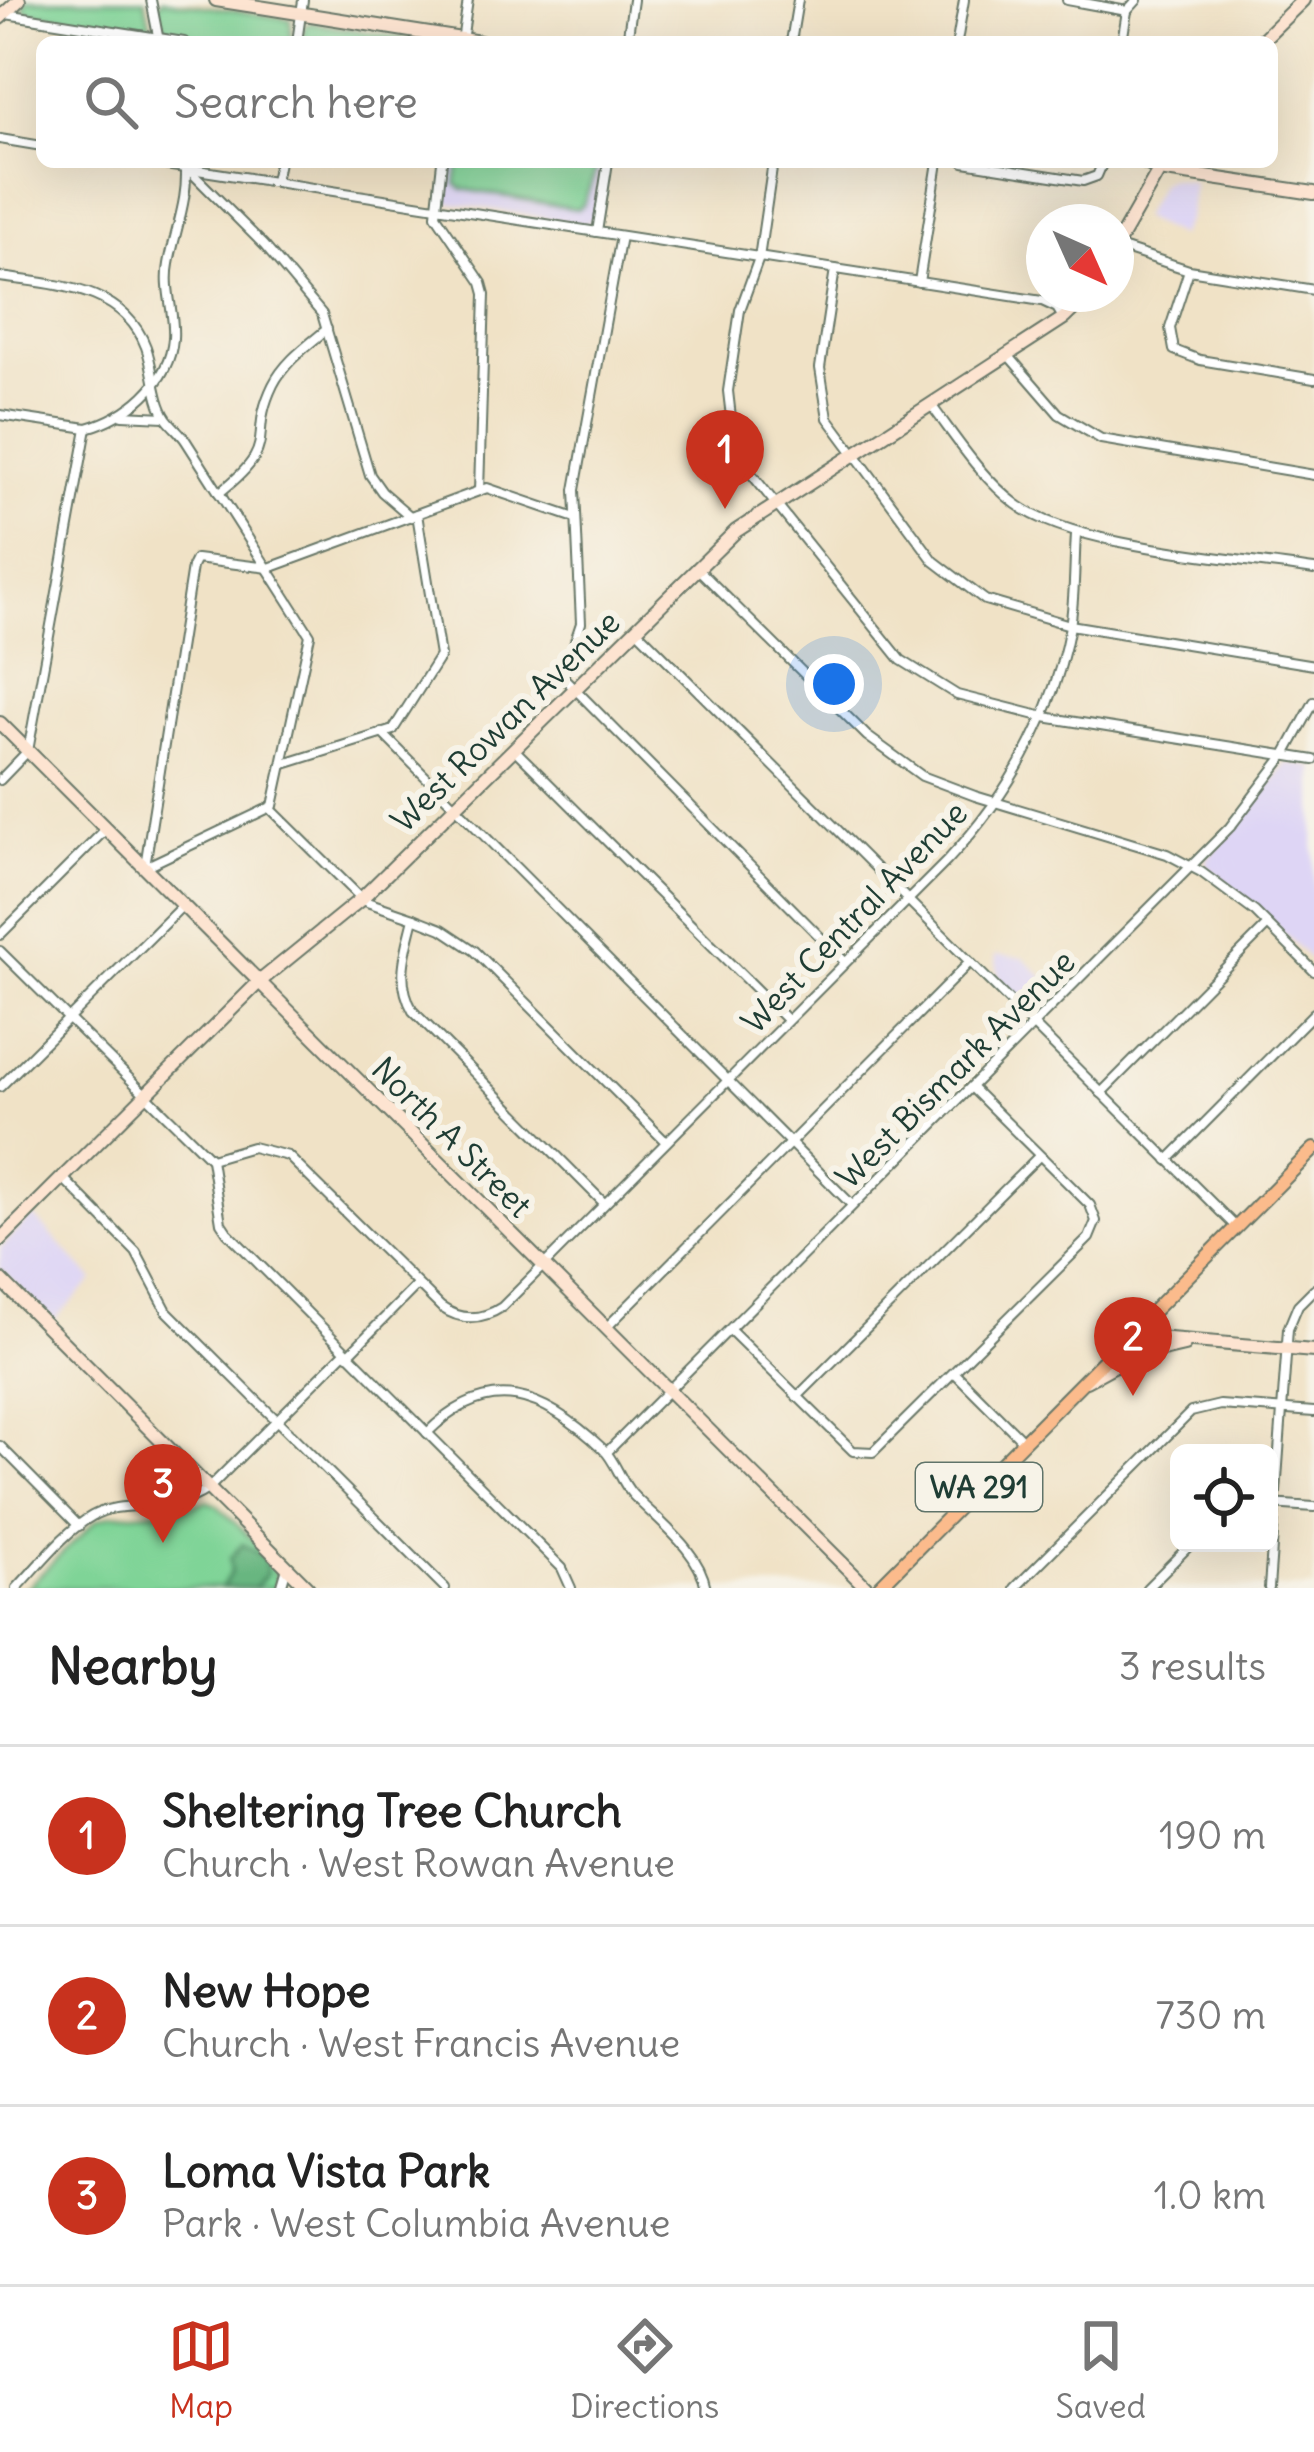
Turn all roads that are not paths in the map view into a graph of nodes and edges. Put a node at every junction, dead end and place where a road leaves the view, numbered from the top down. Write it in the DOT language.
graph roads {
  1 [pos="19,0"];
  2 [pos="152,0"];
  3 [pos="216,0"];
  4 [pos="468,0"];
  5 [pos="633,0"];
  6 [pos="798,0"];
  7 [pos="964,0"];
  8 [pos="1067,0"];
  9 [pos="1137,0"];
  10 [pos="1303,0"];
  11 [pos="1106,3"];
  12 [pos="302,7"];
  13 [pos="1127,11"];
  14 [pos="2,16"];
  15 [pos="133,36"];
  16 [pos="158,36"];
  17 [pos="438,36"];
  18 [pos="463,36"];
  19 [pos="628,36"];
  20 [pos="792,36"];
  21 [pos="958,36"];
  22 [pos="1123,36"];
  23 [pos="1266,36"];
  24 [pos="0,139"];
  25 [pos="36,145"];
  26 [pos="186,168"];
  27 [pos="189,168"];
  28 [pos="203,168"];
  29 [pos="278,168"];
  30 [pos="441,168"];
  31 [pos="607,168"];
  32 [pos="772,168"];
  33 [pos="937,168"];
  34 [pos="1002,168"];
  35 [pos="1100,168"];
  36 [pos="1161,168"];
  37 [pos="1173,168"];
  38 [pos="275,181"];
  39 [pos="1314,193"];
  40 [pos="435,207"];
  41 [pos="1134,215"];
  42 [pos="597,232"];
  43 [pos="621,236"];
  44 [pos="1134,252"];
  45 [pos="759,258"];
  46 [pos="835,269"];
  47 [pos="1189,270"];
  48 [pos="0,277"];
  49 [pos="920,282"];
  50 [pos="1314,290"];
  51 [pos="1070,312"];
  52 [pos="1064,318"];
  53 [pos="327,329"];
  54 [pos="1007,354"];
  55 [pos="1314,380"];
  56 [pos="155,381"];
  57 [pos="930,404"];
  58 [pos="0,415"];
  59 [pos="122,415"];
  60 [pos="165,417"];
  61 [pos="86,428"];
  62 [pos="852,453"];
  63 [pos="1314,475"];
  64 [pos="479,491"];
  65 [pos="219,493"];
  66 [pos="774,503"];
  67 [pos="414,516"];
  68 [pos="575,518"];
  69 [pos="1076,534"];
  70 [pos="268,568"];
  71 [pos="698,568"];
  72 [pos="1314,570"];
  73 [pos="1070,625"];
  74 [pos="637,629"];
  75 [pos="1314,664"];
  76 [pos="575,690"];
  77 [pos="1314,702"];
  78 [pos="1044,717"];
  79 [pos="0,723"];
  80 [pos="382,733"];
  81 [pos="514,748"];
  82 [pos="28,752"];
  83 [pos="1285,755"];
  84 [pos="1314,760"];
  85 [pos="284,764"];
  86 [pos="0,780"];
  87 [pos="998,802"];
  88 [pos="272,807"];
  89 [pos="456,807"];
  90 [pos="106,829"];
  91 [pos="145,867"];
  92 [pos="1192,868"];
  93 [pos="362,899"];
  94 [pos="907,900"];
  95 [pos="182,905"];
  96 [pos="414,918"];
  97 [pos="1268,925"];
  98 [pos="0,935"];
  99 [pos="0,951"];
  100 [pos="845,962"];
  101 [pos="970,962"];
  102 [pos="1314,971"];
  103 [pos="259,982"];
  104 [pos="1314,1013"];
  105 [pos="68,1019"];
  106 [pos="787,1019"];
  107 [pos="1033,1025"];
  108 [pos="727,1080"];
  109 [pos="0,1087"];
  110 [pos="971,1087"];
  111 [pos="1101,1093"];
  112 [pos="145,1096"];
  113 [pos="666,1142"];
  114 [pos="790,1143"];
  115 [pos="1314,1149"];
  116 [pos="1039,1156"];
  117 [pos="211,1159"];
  118 [pos="1168,1160"];
  119 [pos="63,1178"];
  120 [pos="604,1203"];
  121 [pos="852,1205"];
  122 [pos="1236,1227"];
  123 [pos="0,1240"];
  124 [pos="542,1265"];
  125 [pos="0,1279"];
  126 [pos="416,1286"];
  127 [pos="1314,1289"];
  128 [pos="1139,1326"];
  129 [pos="606,1328"];
  130 [pos="730,1330"];
  131 [pos="1197,1342"];
  132 [pos="1287,1350"];
  133 [pos="1314,1351"];
  134 [pos="346,1354"];
  135 [pos="955,1373"];
  136 [pos="1080,1384"];
  137 [pos="669,1391"];
  138 [pos="797,1396"];
  139 [pos="1282,1410"];
  140 [pos="1314,1412"];
  141 [pos="277,1421"];
  142 [pos="427,1433"];
  143 [pos="1024,1442"];
  144 [pos="0,1446"];
  145 [pos="1278,1448"];
  146 [pos="607,1452"];
  147 [pos="209,1489"];
  148 [pos="1278,1504"];
  149 [pos="1314,1507"];
  150 [pos="79,1526"];
  151 [pos="1183,1552"];
  152 [pos="1270,1552"];
  153 [pos="287,1567"];
  154 [pos="16,1588"];
  155 [pos="281,1588"];
  156 [pos="308,1588"];
  157 [pos="446,1588"];
  158 [pos="571,1588"];
  159 [pos="706,1588"];
  160 [pos="867,1588"];
  161 [pos="878,1588"];
  162 [pos="1015,1588"];
  163 [pos="1147,1588"];
  164 [pos="1269,1588"];
  1 -- 14 [label="street"];
  2 -- 16 [label="street"];
  3 -- 12 [label="street"];
  4 -- 18 [label="street"];
  5 -- 19 [label="street"];
  6 -- 20 [label="street"];
  7 -- 21 [label="street"];
  8 -- 11 [label="street"];
  9 -- 13 [label="street"];
  10 -- 23 [label="street"];
  11 -- 13 [label="street"];
  12 -- 17 [label="street"];
  13 -- 22 [label="street"];
  14 -- 15 [label="street"];
  24 -- 25 [label="street"];
  26 -- 56 [label="street"];
  27 -- 53 [label="street"];
  28 -- 38 [label="street"];
  29 -- 38 [label="street"];
  30 -- 40 [label="street"];
  31 -- 42 [label="street"];
  32 -- 45 [label="street"];
  33 -- 49 [label="street"];
  34 -- 35 [label="street"];
  36 -- 41 [label="street"];
  37 -- 39 [label="street"];
  38 -- 40 [label="street"];
  40 -- 42 [label="street"];
  40 -- 64 [label="street"];
  42 -- 43 [label="street"];
  43 -- 45 [label="street"];
  43 -- 68 [label="street"];
  44 -- 47 [label="street"];
  45 -- 46 [label="street"];
  45 -- 66 [label="street"];
  46 -- 49 [label="street"];
  46 -- 62 [label="street"];
  47 -- 50 [label="street"];
  47 -- 55 [label="street"];
  48 -- 56 [label="street"];
  49 -- 52 [label="street"];
  51 -- 52 [label="street, West Rowan Avenue"];
  52 -- 54 [label="street, West Rowan Avenue"];
  53 -- 65 [label="street"];
  53 -- 67 [label="street"];
  54 -- 57 [label="street, West Rowan Avenue"];
  54 -- 63 [label="street"];
  56 -- 59 [label="street"];
  56 -- 60 [label="street"];
  57 -- 62 [label="street, West Rowan Avenue"];
  57 -- 69 [label="street"];
  58 -- 61 [label="street"];
  59 -- 60 [label="street"];
  59 -- 61 [label="street"];
  60 -- 65 [label="street"];
  61 -- 82 [label="street"];
  62 -- 66 [label="street, West Rowan Avenue"];
  62 -- 73 [label="street"];
  64 -- 67 [label="street"];
  64 -- 68 [label="street"];
  65 -- 70 [label="street"];
  66 -- 71 [label="street, West Rowan Avenue"];
  66 -- 78 [label="street"];
  67 -- 70 [label="street"];
  67 -- 80 [label="street"];
  68 -- 76 [label="street"];
  69 -- 72 [label="street"];
  69 -- 73 [label="street, West Central Avenue"];
  70 -- 85 [label="street"];
  70 -- 91 [label="street"];
  71 -- 74 [label="street, West Rowan Avenue"];
  71 -- 87 [label="street"];
  73 -- 75 [label="street"];
  73 -- 78 [label="street, West Central Avenue"];
  74 -- 76 [label="street, West Rowan Avenue"];
  74 -- 94 [label="street"];
  76 -- 81 [label="street, West Rowan Avenue"];
  76 -- 100 [label="street"];
  77 -- 83 [label="street, West Bismark Avenue"];
  78 -- 83 [label="street"];
  78 -- 87 [label="street, West Central Avenue"];
  79 -- 82 [label="street, North A Street"];
  80 -- 85 [label="street"];
  80 -- 89 [label="street"];
  81 -- 89 [label="street, West Rowan Avenue"];
  81 -- 106 [label="street"];
  82 -- 86 [label="street"];
  82 -- 90 [label="street, North A Street"];
  83 -- 84 [label="street"];
  83 -- 92 [label="street, West Bismark Avenue"];
  85 -- 88 [label="street"];
  87 -- 92 [label="street"];
  87 -- 94 [label="street, West Central Avenue"];
  88 -- 91 [label="street"];
  88 -- 93 [label="street"];
  89 -- 93 [label="street, West Rowan Avenue"];
  89 -- 108 [label="street"];
  90 -- 91 [label="street, North A Street"];
  90 -- 98 [label="street"];
  91 -- 95 [label="street, North A Street"];
  92 -- 97 [label="street"];
  92 -- 107 [label="street, West Bismark Avenue"];
  93 -- 96 [label="street"];
  93 -- 103 [label="street, West Rowan Avenue"];
  94 -- 100 [label="street, West Central Avenue"];
  94 -- 101 [label="street"];
  95 -- 103 [label="street, North A Street"];
  95 -- 105 [label="street"];
  96 -- 113 [label="street"];
  96 -- 120 [label="street"];
  97 -- 102 [label="street"];
  97 -- 111 [label="street"];
  99 -- 105 [label="street"];
  100 -- 106 [label="street, West Central Avenue"];
  101 -- 107 [label="street"];
  101 -- 114 [label="street"];
  103 -- 112 [label="street, West Rowan Avenue"];
  103 -- 124 [label="street, North A Street"];
  104 -- 118 [label="street"];
  105 -- 109 [label="street"];
  105 -- 112 [label="street"];
  106 -- 108 [label="street, West Central Avenue"];
  107 -- 110 [label="street, West Bismark Avenue"];
  107 -- 111 [label="street"];
  108 -- 113 [label="street, West Central Avenue"];
  108 -- 114 [label="street"];
  110 -- 116 [label="street"];
  110 -- 121 [label="street, West Bismark Avenue"];
  111 -- 118 [label="street"];
  112 -- 117 [label="street"];
  112 -- 119 [label="street, West Rowan Avenue"];
  113 -- 120 [label="street, West Central Avenue"];
  114 -- 121 [label="street"];
  114 -- 129 [label="street"];
  115 -- 122 [label="main road, WA 291"];
  116 -- 135 [label="street"];
  116 -- 138 [label="street"];
  117 -- 126 [label="street"];
  117 -- 134 [label="street"];
  118 -- 122 [label="street"];
  119 -- 123 [label="street, West Rowan Avenue"];
  119 -- 141 [label="street"];
  120 -- 124 [label="street, West Central Avenue"];
  121 -- 130 [label="street, West Bismark Avenue"];
  122 -- 128 [label="main road, WA 291"];
  124 -- 126 [label="street, West Central Avenue"];
  124 -- 129 [label="street, North A Street"];
  125 -- 147 [label="street"];
  126 -- 134 [label="street"];
  127 -- 132 [label="street"];
  128 -- 131 [label="street"];
  128 -- 136 [label="main road, WA 291"];
  129 -- 137 [label="street, North A Street"];
  130 -- 137 [label="street, West Bismark Avenue"];
  130 -- 138 [label="street"];
  131 -- 132 [label="street"];
  131 -- 136 [label="street"];
  132 -- 133 [label="street"];
  132 -- 139 [label="street"];
  134 -- 141 [label="street"];
  134 -- 142 [label="street"];
  135 -- 138 [label="street"];
  135 -- 143 [label="street"];
  136 -- 143 [label="main road, WA 291"];
  137 -- 146 [label="street, West Bismark Avenue"];
  137 -- 160 [label="street, North A Street"];
  139 -- 140 [label="street"];
  139 -- 145 [label="street"];
  139 -- 162 [label="street"];
  141 -- 147 [label="street"];
  141 -- 157 [label="street"];
  142 -- 146 [label="street"];
  142 -- 158 [label="street"];
  143 -- 161 [label="main road, WA 291"];
  144 -- 150 [label="street"];
  146 -- 159 [label="street"];
  147 -- 150 [label="street"];
  147 -- 153 [label="street"];
  148 -- 149 [label="street"];
  150 -- 154 [label="street"];
  151 -- 163 [label="street"];
  152 -- 164 [label="street"];
  153 -- 155 [label="street"];
  153 -- 156 [label="street"];
}
